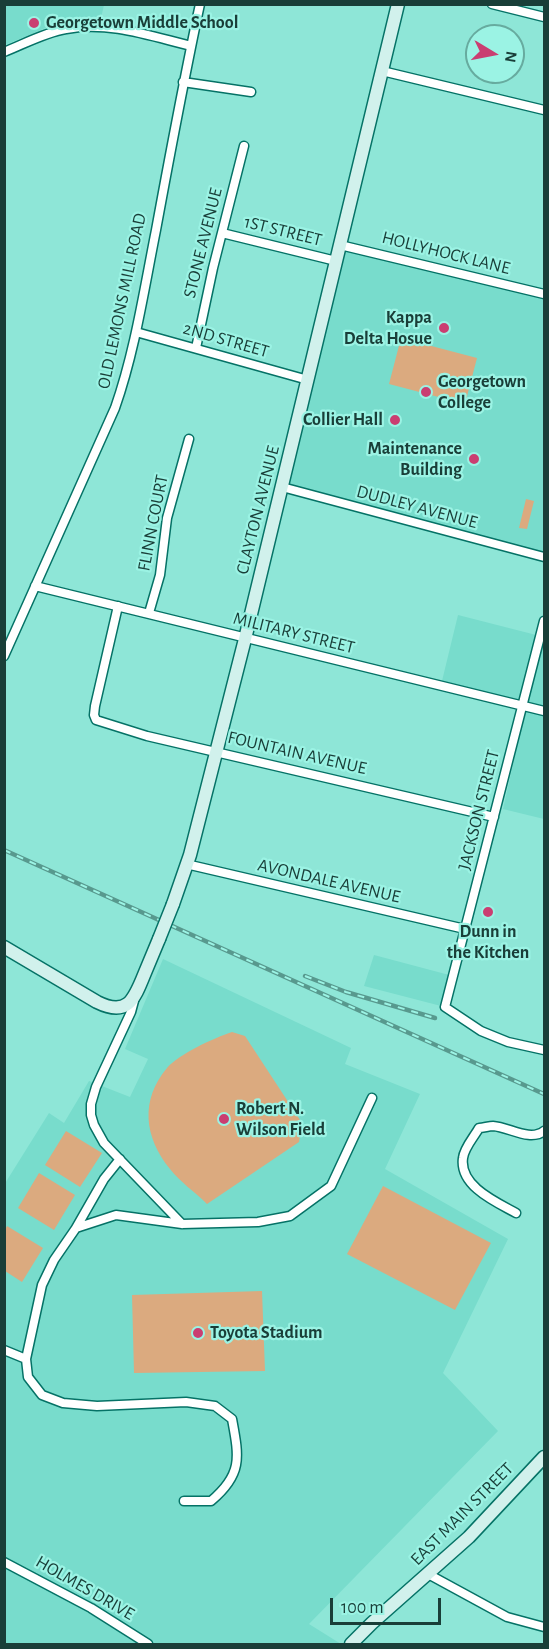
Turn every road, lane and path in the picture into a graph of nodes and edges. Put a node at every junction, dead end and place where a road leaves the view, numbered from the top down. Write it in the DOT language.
graph roads {
  1 [pos="200,4"];
  2 [pos="398,4"];
  3 [pos="492,4"];
  4 [pos="544,17"];
  5 [pos="190,46"];
  6 [pos="4,52"];
  7 [pos="382,71"];
  8 [pos="183,82"];
  9 [pos="251,92"];
  10 [pos="544,110"];
  11 [pos="244,146"];
  12 [pos="222,233"];
  13 [pos="340,245"];
  14 [pos="336,261"];
  15 [pos="544,294"];
  16 [pos="136,332"];
  17 [pos="196,348"];
  18 [pos="308,380"];
  19 [pos="189,439"];
  20 [pos="282,488"];
  21 [pos="544,558"];
  22 [pos="35,586"];
  23 [pos="118,606"];
  24 [pos="149,613"];
  25 [pos="544,621"];
  26 [pos="245,639"];
  27 [pos="4,656"];
  28 [pos="523,706"];
  29 [pos="544,711"];
  30 [pos="215,751"];
  31 [pos="494,817"];
  32 [pos="186,864"];
  33 [pos="465,929"];
  34 [pos="4,947"];
  35 [pos="135,996"];
  36 [pos="544,1050"];
  37 [pos="372,1098"];
  38 [pos="544,1131"];
  39 [pos="120,1159"];
  40 [pos="516,1213"];
  41 [pos="182,1224"];
  42 [pos="76,1228"];
  43 [pos="4,1350"];
  44 [pos="26,1359"];
  45 [pos="544,1457"];
  46 [pos="184,1501"];
  47 [pos="4,1562"];
  48 [pos="428,1574"];
  49 [pos="544,1627"];
  50 [pos="148,1644"];
  51 [pos="351,1644"];
  1 -- 5 [label="street, OLD LEMONS MILL ROAD"];
  2 -- 7 [label="street, CLAYTON AVENUE"];
  3 -- 4 [label="street"];
  5 -- 6 [label="street"];
  5 -- 8 [label="street, OLD LEMONS MILL ROAD"];
  7 -- 10 [label="street"];
  7 -- 13 [label="street, CLAYTON AVENUE"];
  8 -- 9 [label="street"];
  8 -- 16 [label="street, OLD LEMONS MILL ROAD"];
  11 -- 12 [label="street, STONE AVENUE"];
  12 -- 14 [label="street, 1ST STREET"];
  12 -- 17 [label="street, STONE AVENUE"];
  13 -- 14 [label="street, CLAYTON AVENUE"];
  13 -- 15 [label="street, HOLLYHOCK LANE"];
  14 -- 18 [label="street, CLAYTON AVENUE"];
  16 -- 17 [label="street, 2ND STREET"];
  16 -- 22 [label="street, OLD LEMONS MILL ROAD"];
  17 -- 18 [label="street, 2ND STREET"];
  18 -- 20 [label="street, CLAYTON AVENUE"];
  19 -- 24 [label="street, FLINN COURT"];
  20 -- 21 [label="street, DUDLEY AVENUE"];
  20 -- 26 [label="street, CLAYTON AVENUE"];
  22 -- 23 [label="street, MILITARY STREET"];
  22 -- 27 [label="street, OLD LEMONS MILL ROAD"];
  23 -- 24 [label="street, MILITARY STREET"];
  23 -- 30 [label="street, FOUNTAIN AVENUE"];
  24 -- 26 [label="street, MILITARY STREET"];
  25 -- 28 [label="street, JACKSON STREET"];
  26 -- 28 [label="street, MILITARY STREET"];
  26 -- 30 [label="street, CLAYTON AVENUE"];
  28 -- 29 [label="street, MILITARY STREET"];
  28 -- 31 [label="street, JACKSON STREET"];
  30 -- 31 [label="street, FOUNTAIN AVENUE"];
  30 -- 32 [label="street, CLAYTON AVENUE"];
  31 -- 33 [label="street, JACKSON STREET"];
  32 -- 33 [label="street, AVONDALE AVENUE"];
  32 -- 35 [label="street, CLAYTON AVENUE, bridge"];
  33 -- 36 [label="street, JACKSON STREET"];
  34 -- 35 [label="street"];
  35 -- 39 [label="street"];
  37 -- 41 [label="street"];
  38 -- 40 [label="street"];
  39 -- 41 [label="street"];
  39 -- 42 [label="street"];
  41 -- 42 [label="street"];
  42 -- 44 [label="street"];
  43 -- 44 [label="street"];
  44 -- 46 [label="street"];
  45 -- 48 [label="street, EAST MAIN STREET"];
  47 -- 50 [label="street, HOLMES DRIVE"];
  48 -- 49 [label="street"];
  48 -- 51 [label="street, EAST MAIN STREET"];
}
